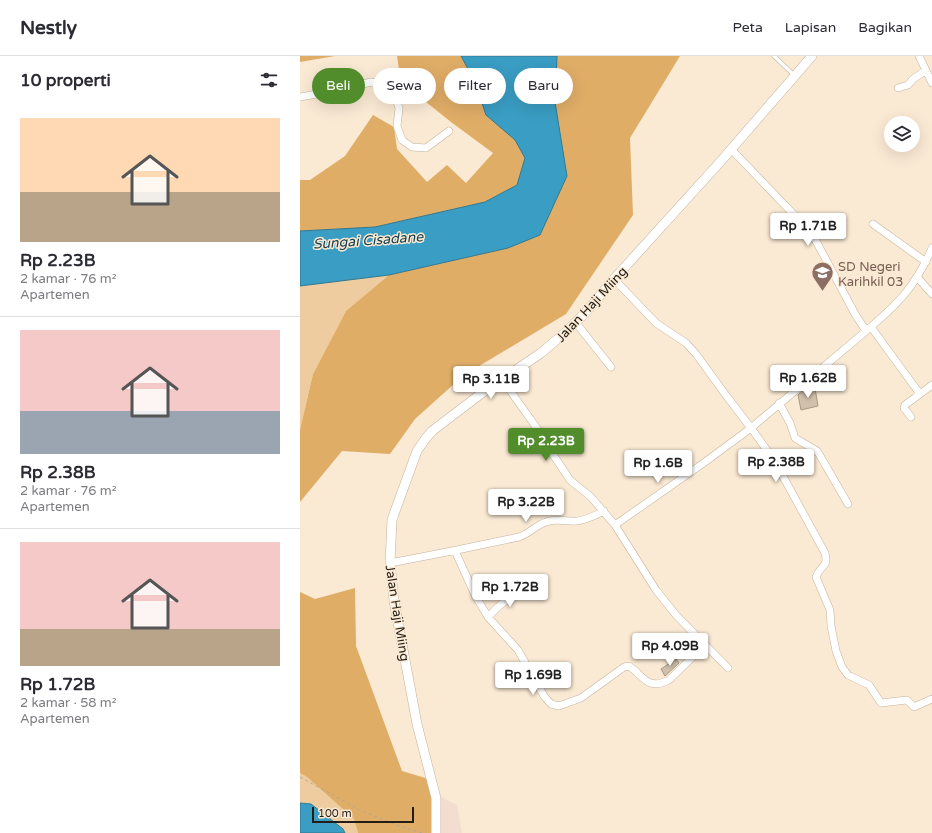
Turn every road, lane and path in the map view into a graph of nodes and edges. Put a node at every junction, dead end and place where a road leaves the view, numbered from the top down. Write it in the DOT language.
graph roads {
  1 [pos="774,56"];
  2 [pos="812,56"];
  3 [pos="920,56"];
  4 [pos="925,71"];
  5 [pos="794,76"];
  6 [pos="932,83"];
  7 [pos="898,88"];
  8 [pos="300,97"];
  9 [pos="449,131"];
  10 [pos="731,149"];
  11 [pos="872,224"];
  12 [pos="932,248"];
  13 [pos="926,262"];
  14 [pos="918,278"];
  15 [pos="614,279"];
  16 [pos="932,294"];
  17 [pos="576,323"];
  18 [pos="869,329"];
  19 [pos="611,367"];
  20 [pos="502,379"];
  21 [pos="932,385"];
  22 [pos="920,394"];
  23 [pos="779,403"];
  24 [pos="911,417"];
  25 [pos="751,428"];
  26 [pos="848,504"];
  27 [pos="604,511"];
  28 [pos="615,525"];
  29 [pos="452,551"];
  30 [pos="390,563"];
  31 [pos="526,591"];
  32 [pos="488,617"];
  33 [pos="705,645"];
  34 [pos="728,668"];
  35 [pos="932,699"];
  36 [pos="300,777"];
  37 [pos="422,833"];
  38 [pos="436,833"];
  1 -- 5 [label="lane"];
  2 -- 5 [label="main road, Jalan Haji Miing"];
  3 -- 4 [label="street"];
  4 -- 6 [label="street"];
  4 -- 7 [label="street"];
  5 -- 10 [label="main road, Jalan Haji Miing"];
  8 -- 9 [label="street"];
  10 -- 15 [label="main road, Jalan Haji Miing"];
  10 -- 18 [label="street"];
  11 -- 13 [label="street"];
  12 -- 13 [label="street"];
  13 -- 14 [label="street"];
  14 -- 16 [label="street"];
  14 -- 18 [label="street"];
  15 -- 17 [label="main road, Jalan Haji Miing"];
  15 -- 25 [label="street"];
  17 -- 19 [label="street"];
  17 -- 20 [label="main road, Jalan Haji Miing"];
  18 -- 22 [label="street"];
  18 -- 23 [label="street"];
  20 -- 27 [label="street"];
  20 -- 30 [label="main road, Jalan Haji Miing"];
  21 -- 22 [label="street"];
  22 -- 24 [label="street"];
  23 -- 25 [label="street"];
  23 -- 26 [label="street"];
  25 -- 28 [label="street"];
  25 -- 35 [label="street"];
  27 -- 28 [label="street"];
  27 -- 29 [label="street"];
  28 -- 33 [label="street"];
  29 -- 30 [label="street"];
  29 -- 32 [label="street"];
  30 -- 38 [label="main road, Jalan Haji Miing"];
  31 -- 32 [label="street"];
  32 -- 33 [label="street"];
  33 -- 34 [label="street"];
  36 -- 37 [label="path"];
}
